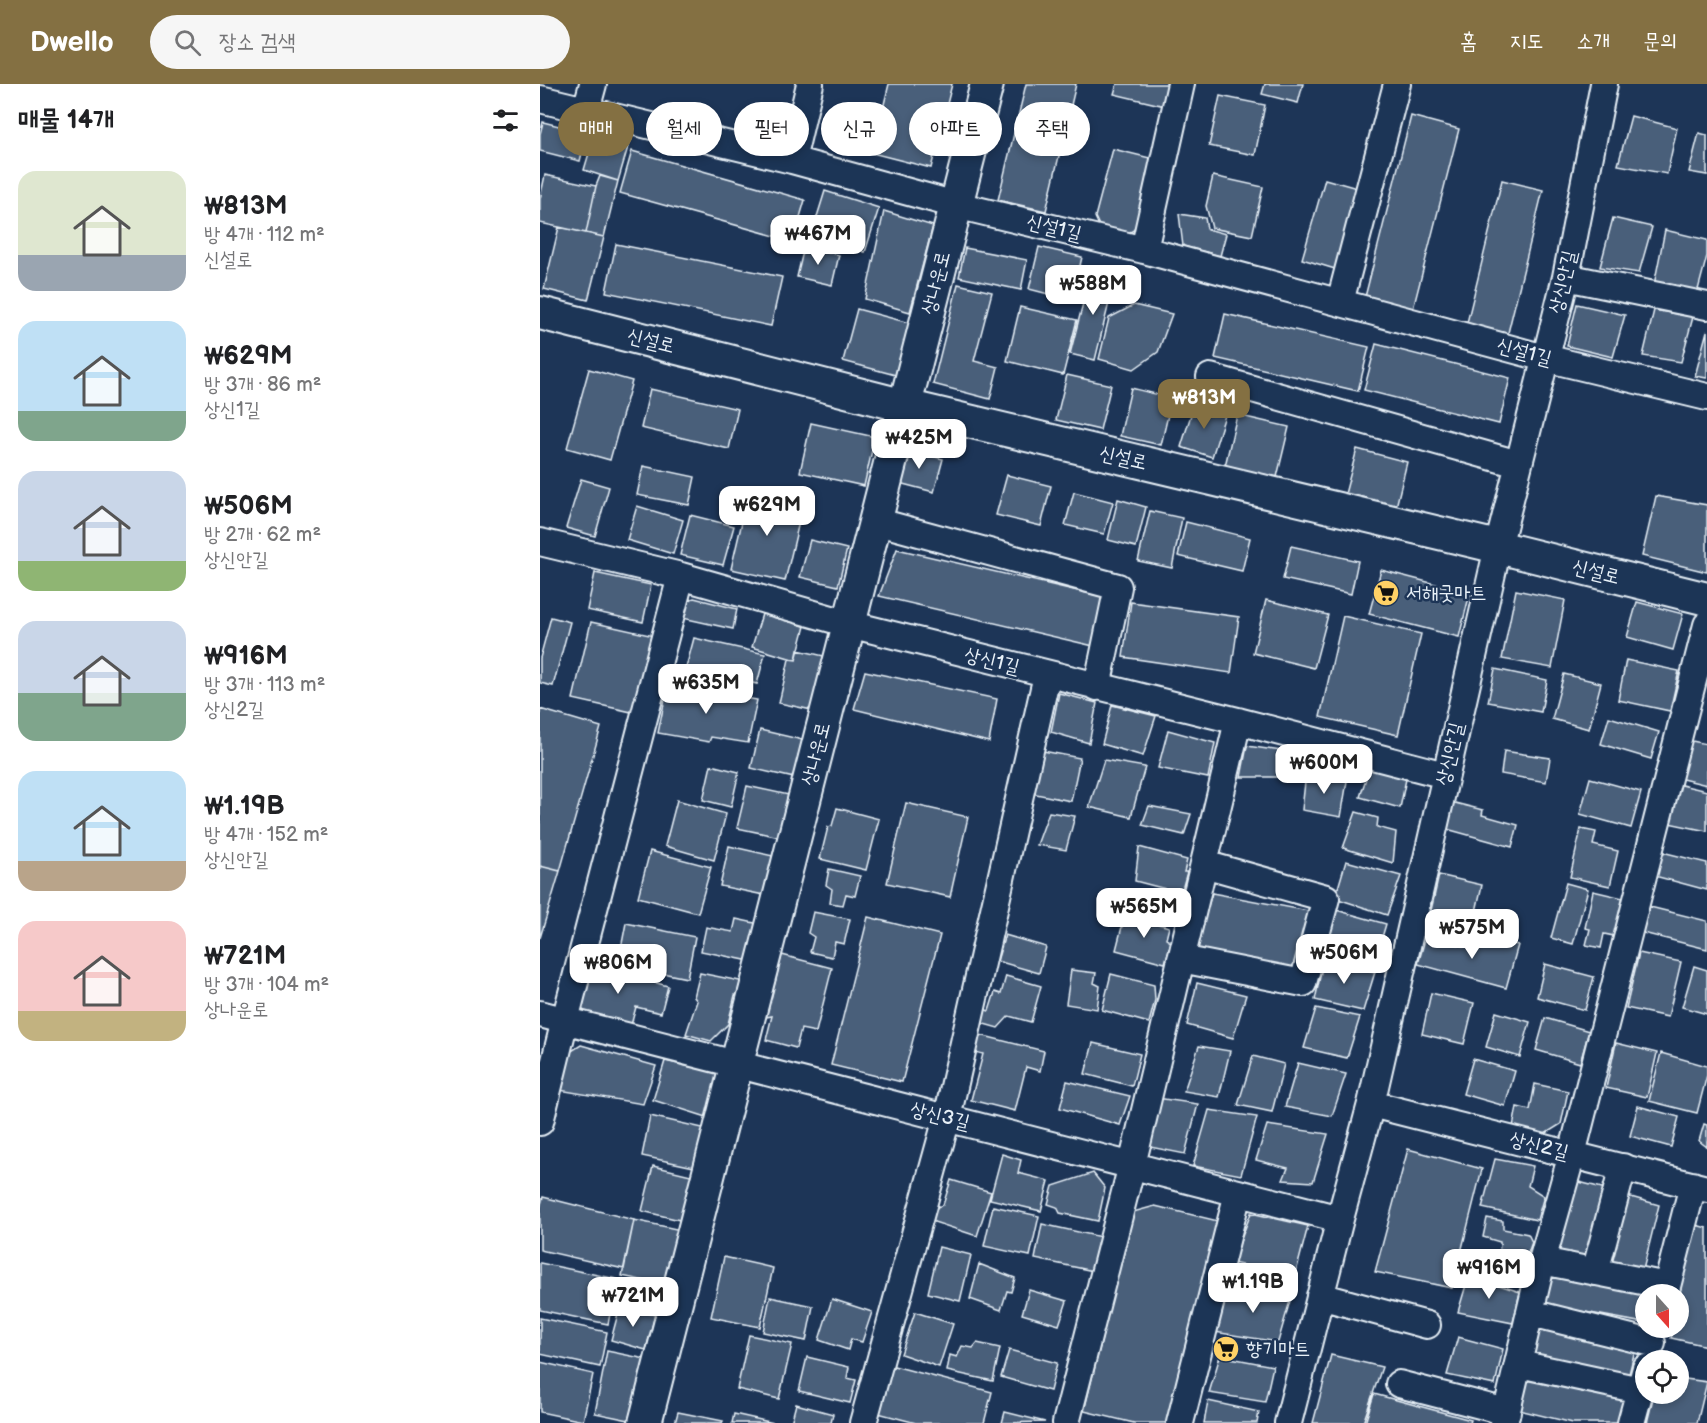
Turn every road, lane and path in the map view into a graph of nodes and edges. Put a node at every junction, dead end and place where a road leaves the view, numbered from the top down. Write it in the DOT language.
graph roads {
  1 [pos="593,84"];
  2 [pos="810,84"];
  3 [pos="987,84"];
  4 [pos="1181,84"];
  5 [pos="1396,84"];
  6 [pos="1604,84"];
  7 [pos="540,99"];
  8 [pos="588,102"];
  9 [pos="558,103"];
  10 [pos="634,122"];
  11 [pos="792,160"];
  12 [pos="956,205"];
  13 [pos="1144,250"];
  14 [pos="1566,277"];
  15 [pos="1340,302"];
  16 [pos="1707,306"];
  17 [pos="540,313"];
  18 [pos="1545,358"];
  19 [pos="1210,377"];
  20 [pos="1707,397"];
  21 [pos="905,405"];
  22 [pos="1518,464"];
  23 [pos="875,521"];
  24 [pos="540,542"];
  25 [pos="1498,547"];
  26 [pos="681,576"];
  27 [pos="1707,599"];
  28 [pos="849,624"];
  29 [pos="1707,625"];
  30 [pos="1047,675"];
  31 [pos="1097,687"];
  32 [pos="1238,721"];
  33 [pos="1445,775"];
  34 [pos="1204,864"];
  35 [pos="1181,959"];
  36 [pos="540,1014"];
  37 [pos="565,1020"];
  38 [pos="737,1064"];
  39 [pos="1371,1104"];
  40 [pos="946,1118"];
  41 [pos="540,1122"];
  42 [pos="1572,1154"];
  43 [pos="1131,1166"];
  44 [pos="1623,1167"];
  45 [pos="1700,1187"];
  46 [pos="1238,1193"];
  47 [pos="1340,1219"];
  48 [pos="1542,1260"];
  49 [pos="1595,1272"];
  50 [pos="1642,1284"];
  51 [pos="1668,1284"];
  52 [pos="1320,1296"];
  53 [pos="1531,1313"];
  54 [pos="1427,1325"];
  55 [pos="1652,1344"];
  56 [pos="1519,1364"];
  57 [pos="1635,1378"];
  58 [pos="1399,1384"];
  59 [pos="1636,1404"];
  60 [pos="1505,1417"];
  61 [pos="1073,1422"];
  62 [pos="645,1423"];
  63 [pos="863,1423"];
  64 [pos="1180,1423"];
  65 [pos="1288,1423"];
  66 [pos="1631,1423"];
  1 -- 8 [label="street"];
  2 -- 11 [label="street"];
  3 -- 12 [label="street, 상나운로"];
  4 -- 13 [label="street"];
  5 -- 15 [label="street"];
  6 -- 14 [label="street, 상신안길"];
  7 -- 9 [label="street, 신설1길"];
  10 -- 11 [label="street, 신설1길"];
  11 -- 12 [label="street, 신설1길"];
  12 -- 13 [label="street, 신설1길"];
  12 -- 21 [label="street, 상나운로"];
  13 -- 15 [label="street, 신설1길"];
  14 -- 16 [label="street"];
  14 -- 18 [label="street, 상신안길"];
  15 -- 18 [label="street, 신설1길"];
  17 -- 21 [label="street, 신설로"];
  18 -- 20 [label="street, 신설1길"];
  18 -- 22 [label="street, 상신안길"];
  19 -- 22 [label="street"];
  21 -- 23 [label="street, 상나운로"];
  21 -- 25 [label="street, 신설로"];
  22 -- 25 [label="street, 상신안길"];
  23 -- 28 [label="street, 상나운로"];
  23 -- 31 [label="street"];
  24 -- 26 [label="street, 상신1길"];
  25 -- 27 [label="street, 신설로"];
  25 -- 33 [label="street, 상신안길"];
  26 -- 28 [label="street, 상신1길"];
  26 -- 37 [label="street"];
  28 -- 30 [label="street, 상신1길"];
  28 -- 38 [label="street, 상나운로"];
  29 -- 42 [label="street"];
  30 -- 31 [label="street, 상신1길"];
  30 -- 40 [label="street"];
  31 -- 32 [label="street, 상신1길"];
  32 -- 33 [label="street, 상신1길"];
  32 -- 34 [label="street"];
  33 -- 39 [label="street, 상신안길"];
  34 -- 35 [label="street"];
  34 -- 35 [label="street"];
  35 -- 43 [label="street"];
  36 -- 37 [label="street, 상신3길"];
  37 -- 38 [label="street, 상신3길"];
  37 -- 41 [label="street"];
  38 -- 40 [label="street, 상신3길"];
  38 -- 62 [label="street, 상나운로"];
  39 -- 42 [label="street, 상신2길"];
  39 -- 47 [label="street, 상신안길"];
  40 -- 43 [label="street, 상신3길"];
  40 -- 63 [label="street"];
  42 -- 44 [label="street, 상신2길"];
  42 -- 48 [label="street"];
  43 -- 46 [label="street, 상신3길"];
  43 -- 61 [label="street"];
  44 -- 45 [label="street, 상신2길"];
  44 -- 49 [label="street"];
  45 -- 51 [label="street"];
  46 -- 47 [label="street, 상신3길"];
  46 -- 64 [label="street"];
  47 -- 52 [label="street, 상신안길"];
  48 -- 49 [label="street"];
  48 -- 53 [label="street"];
  49 -- 50 [label="street"];
  52 -- 54 [label="street"];
  52 -- 65 [label="street, 상신안길"];
  53 -- 55 [label="street"];
  53 -- 56 [label="street"];
  56 -- 57 [label="street"];
  56 -- 60 [label="street"];
  58 -- 60 [label="street"];
  59 -- 66 [label="street"];
}
